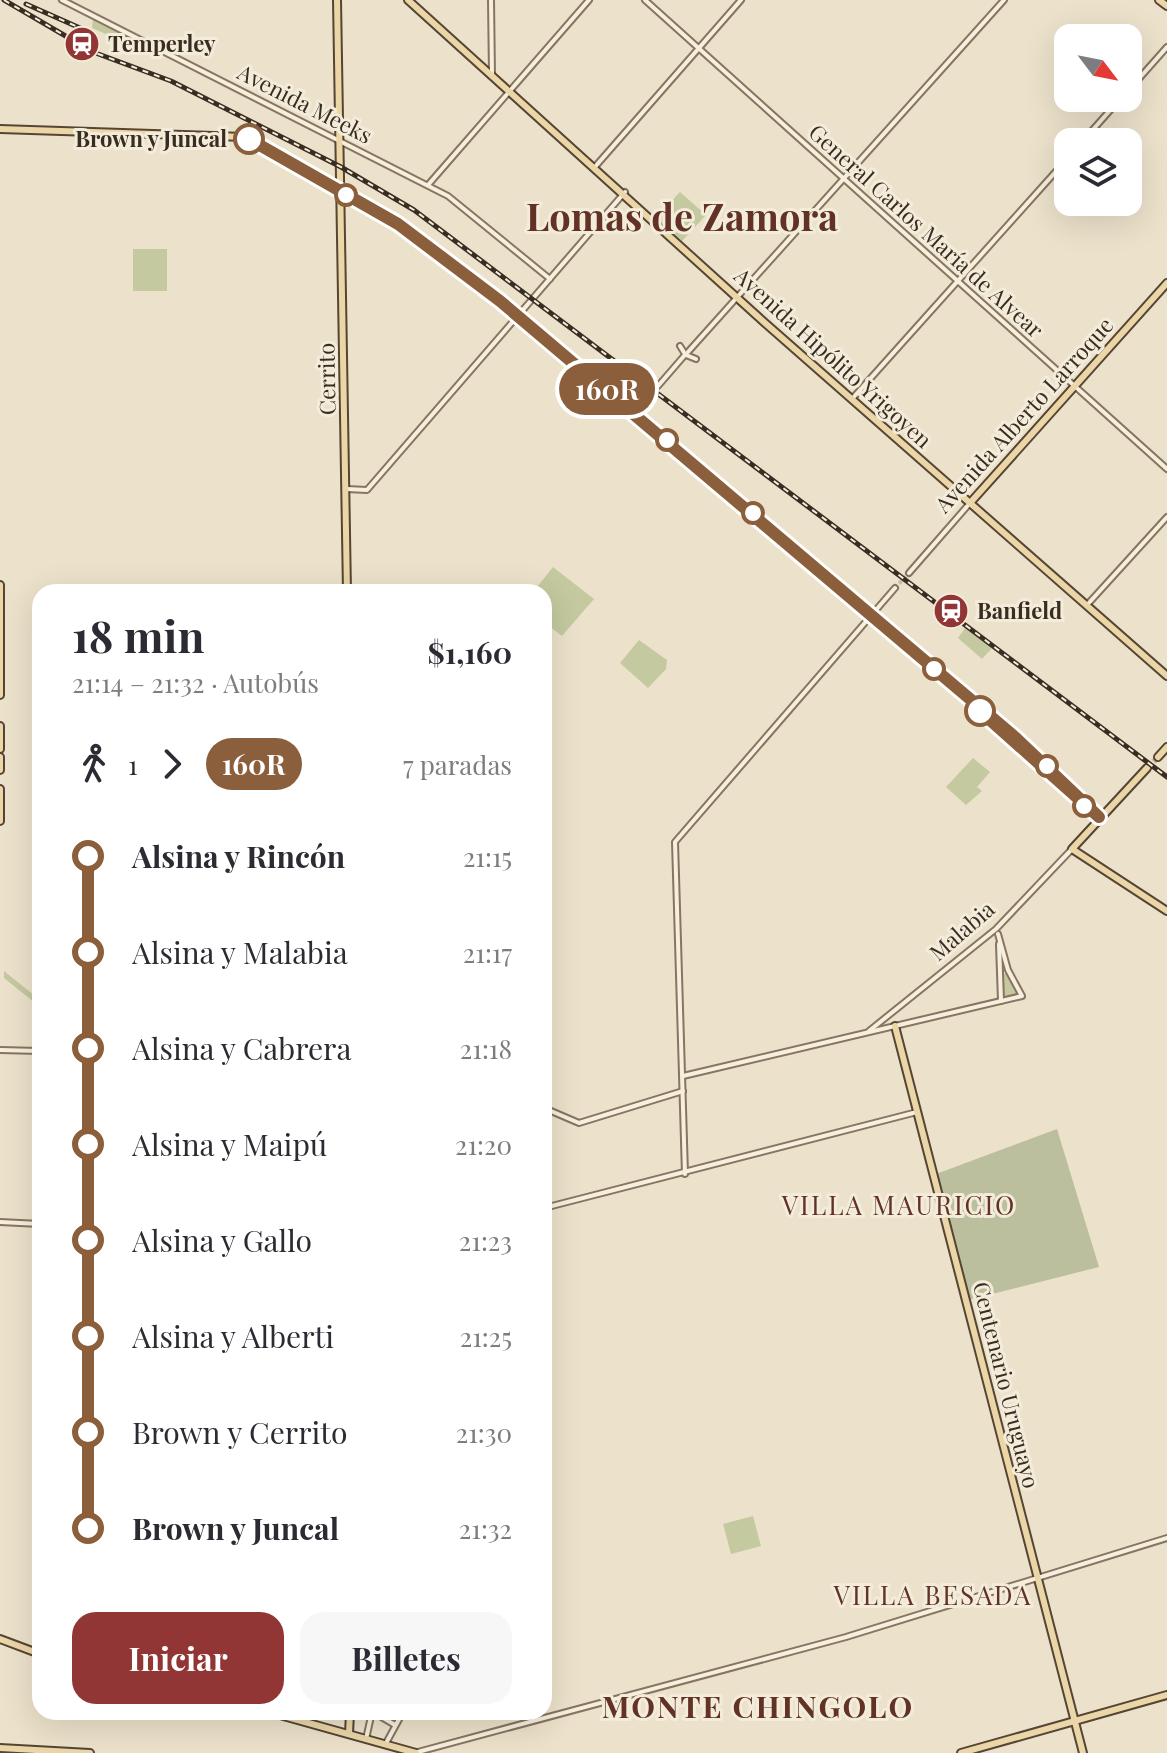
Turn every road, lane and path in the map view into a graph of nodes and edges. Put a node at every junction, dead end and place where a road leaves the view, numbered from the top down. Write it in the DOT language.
graph roads {
  1 [pos="62,0"];
  2 [pos="337,0"];
  3 [pos="410,0"];
  4 [pos="491,0"];
  5 [pos="589,0"];
  6 [pos="645,0"];
  7 [pos="741,0"];
  8 [pos="1004,0"];
  9 [pos="1159,0"];
  10 [pos="1167,6"];
  11 [pos="1167,47"];
  12 [pos="699,48"];
  13 [pos="492,74"];
  14 [pos="1142,75"];
  15 [pos="509,89"];
  16 [pos="1109,112"];
  17 [pos="1094,128"];
  18 [pos="0,130"];
  19 [pos="340,140"];
  20 [pos="595,167"];
  21 [pos="1054,174"];
  22 [pos="843,178"];
  23 [pos="428,185"];
  24 [pos="624,193"];
  25 [pos="342,194"];
  26 [pos="550,279"];
  27 [pos="958,281"];
  28 [pos="1167,283"];
  29 [pos="738,296"];
  30 [pos="517,316"];
  31 [pos="680,346"];
  32 [pos="686,354"];
  33 [pos="696,359"];
  34 [pos="1074,385"];
  35 [pos="658,386"];
  36 [pos="654,391"];
  37 [pos="853,398"];
  38 [pos="635,412"];
  39 [pos="1167,469"];
  40 [pos="347,489"];
  41 [pos="971,502"];
  42 [pos="1167,517"];
  43 [pos="909,573"];
  44 [pos="347,584"];
  45 [pos="0,585"];
  46 [pos="895,588"];
  47 [pos="1088,604"];
  48 [pos="871,616"];
  49 [pos="1167,674"];
  50 [pos="0,695"];
  51 [pos="0,726"];
  52 [pos="1167,747"];
  53 [pos="0,749"];
  54 [pos="0,757"];
  55 [pos="1158,757"];
  56 [pos="1147,768"];
  57 [pos="0,770"];
  58 [pos="0,789"];
  59 [pos="1098,818"];
  60 [pos="0,821"];
  61 [pos="1075,849"];
  62 [pos="1167,910"];
  63 [pos="998,930"];
  64 [pos="1001,1001"];
  65 [pos="895,1026"];
  66 [pos="868,1032"];
  67 [pos="0,1050"];
  68 [pos="32,1051"];
  69 [pos="683,1076"];
  70 [pos="683,1091"];
  71 [pos="552,1111"];
  72 [pos="917,1112"];
  73 [pos="685,1174"];
  74 [pos="552,1206"];
  75 [pos="0,1222"];
  76 [pos="32,1224"];
  77 [pos="1167,1538"];
  78 [pos="1037,1578"];
  79 [pos="0,1639"];
  80 [pos="32,1651"];
  81 [pos="1167,1695"];
  82 [pos="552,1716"];
  83 [pos="298,1720"];
  84 [pos="350,1720"];
  85 [pos="370,1720"];
  86 [pos="386,1720"];
  87 [pos="398,1720"];
  88 [pos="538,1720"];
  89 [pos="1076,1724"];
  90 [pos="395,1725"];
  91 [pos="349,1734"];
  92 [pos="366,1739"];
  93 [pos="385,1745"];
  94 [pos="0,1749"];
  95 [pos="35,1753"];
  96 [pos="90,1753"];
  97 [pos="388,1753"];
  98 [pos="415,1753"];
  99 [pos="961,1753"];
  100 [pos="1083,1753"];
  1 -- 19 [label="street, Avenida Meeks"];
  2 -- 19 [label="main road, Cerrito"];
  3 -- 13 [label="main road, Avenida Hipólito Yrigoyen"];
  4 -- 13 [label="street"];
  5 -- 15 [label="street"];
  6 -- 12 [label="street, General Carlos María de Alvear"];
  7 -- 12 [label="street"];
  8 -- 22 [label="street"];
  9 -- 10 [label="main road"];
  11 -- 14 [label="street"];
  12 -- 20 [label="street"];
  12 -- 22 [label="street, General Carlos María de Alvear"];
  13 -- 15 [label="main road, Avenida Hipólito Yrigoyen"];
  15 -- 20 [label="main road, Avenida Hipólito Yrigoyen"];
  15 -- 23 [label="street"];
  16 -- 17 [label="street"];
  18 -- 25 [label="main road"];
  19 -- 23 [label="street, Avenida Meeks"];
  19 -- 25 [label="main road, Cerrito"];
  20 -- 24 [label="main road, Avenida Hipólito Yrigoyen"];
  21 -- 27 [label="street"];
  22 -- 27 [label="street, General Carlos María de Alvear"];
  22 -- 29 [label="street"];
  23 -- 26 [label="street, Avenida Meeks"];
  24 -- 26 [label="street"];
  24 -- 29 [label="main road, Avenida Hipólito Yrigoyen"];
  25 -- 30 [label="main road"];
  25 -- 40 [label="main road, Cerrito"];
  26 -- 30 [label="street"];
  27 -- 34 [label="street, General Carlos María de Alvear"];
  27 -- 37 [label="street"];
  28 -- 34 [label="main road, Avenida Alberto Larroque"];
  29 -- 32 [label="street"];
  29 -- 37 [label="main road, Avenida Hipólito Yrigoyen"];
  30 -- 38 [label="main road"];
  30 -- 40 [label="street"];
  31 -- 32 [label="street"];
  32 -- 33 [label="street"];
  32 -- 35 [label="street"];
  34 -- 39 [label="street, General Carlos María de Alvear"];
  34 -- 41 [label="main road, Avenida Alberto Larroque"];
  36 -- 38 [label="street"];
  37 -- 41 [label="main road, Avenida Hipólito Yrigoyen"];
  38 -- 48 [label="main road"];
  40 -- 44 [label="main road, Cerrito"];
  41 -- 43 [label="street, Avenida Alberto Larroque"];
  41 -- 47 [label="main road, Avenida Hipólito Yrigoyen"];
  42 -- 47 [label="street"];
  45 -- 50 [label="main road"];
  46 -- 48 [label="street"];
  47 -- 49 [label="main road, Avenida Hipólito Yrigoyen"];
  48 -- 59 [label="main road"];
  48 -- 69 [label="street"];
  51 -- 53 [label="main road"];
  52 -- 55 [label="main road"];
  54 -- 57 [label="main road"];
  56 -- 59 [label="main road, Malabia"];
  58 -- 60 [label="main road"];
  59 -- 61 [label="main road, Malabia"];
  61 -- 62 [label="main road"];
  61 -- 63 [label="street, Malabia"];
  63 -- 64 [label="street"];
  63 -- 64 [label="street"];
  63 -- 66 [label="street, Malabia"];
  64 -- 65 [label="street"];
  65 -- 66 [label="street"];
  65 -- 72 [label="main road, Centenario Uruguayo"];
  66 -- 69 [label="street"];
  67 -- 68 [label="street"];
  69 -- 70 [label="street"];
  70 -- 71 [label="street"];
  70 -- 73 [label="street"];
  72 -- 73 [label="street"];
  72 -- 78 [label="main road, Centenario Uruguayo"];
  73 -- 74 [label="street"];
  75 -- 76 [label="street"];
  77 -- 78 [label="street"];
  78 -- 82 [label="street"];
  78 -- 89 [label="main road, Centenario Uruguayo"];
  79 -- 80 [label="main road"];
  81 -- 89 [label="main road"];
  83 -- 91 [label="main road"];
  84 -- 91 [label="main road"];
  85 -- 92 [label="street"];
  86 -- 90 [label="street"];
  87 -- 90 [label="street"];
  88 -- 98 [label="street"];
  89 -- 99 [label="main road"];
  89 -- 100 [label="main road, Centenario Uruguayo"];
  90 -- 93 [label="street"];
  91 -- 92 [label="main road"];
  92 -- 93 [label="main road"];
  93 -- 97 [label="main road"];
  93 -- 98 [label="main road"];
  94 -- 95 [label="main road"];
  94 -- 96 [label="main road"];
}
